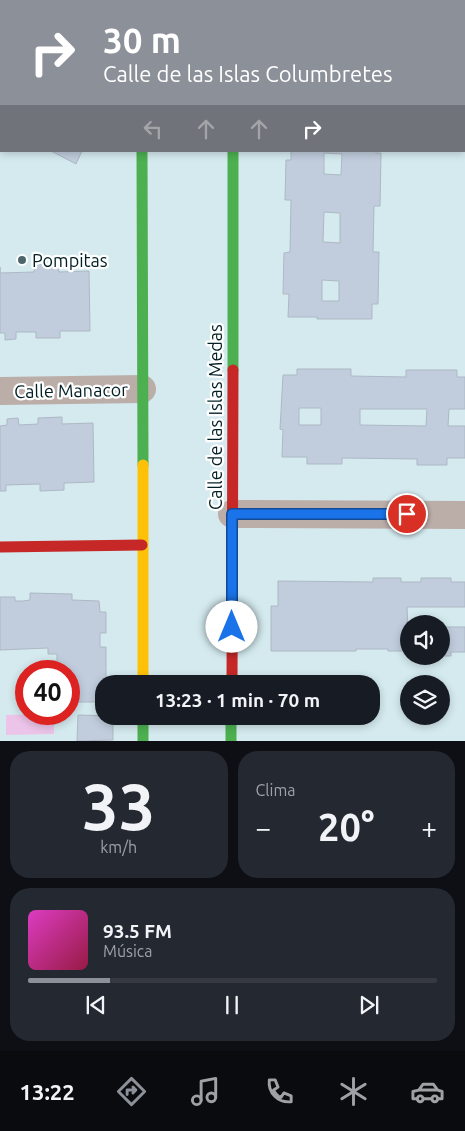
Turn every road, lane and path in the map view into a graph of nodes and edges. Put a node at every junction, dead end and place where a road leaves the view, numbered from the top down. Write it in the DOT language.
graph roads {
  1 [pos="142,152"];
  2 [pos="233,152"];
  3 [pos="142,389"];
  4 [pos="0,391"];
  5 [pos="232,514"];
  6 [pos="465,515"];
  7 [pos="142,545"];
  8 [pos="0,547"];
  9 [pos="142,675"];
  10 [pos="232,675"];
  11 [pos="143,725"];
  12 [pos="232,725"];
  13 [pos="143,741"];
  14 [pos="232,741"];
  1 -- 3 [label="street"];
  2 -- 5 [label="street, Calle de las Islas Medas"];
  3 -- 4 [label="street, Calle Manacor"];
  3 -- 7 [label="street"];
  5 -- 6 [label="street"];
  5 -- 10 [label="street, Calle de las Islas Medas"];
  7 -- 8 [label="street"];
  7 -- 9 [label="street"];
  11 -- 13 [label="street"];
  12 -- 14 [label="street"];
}
